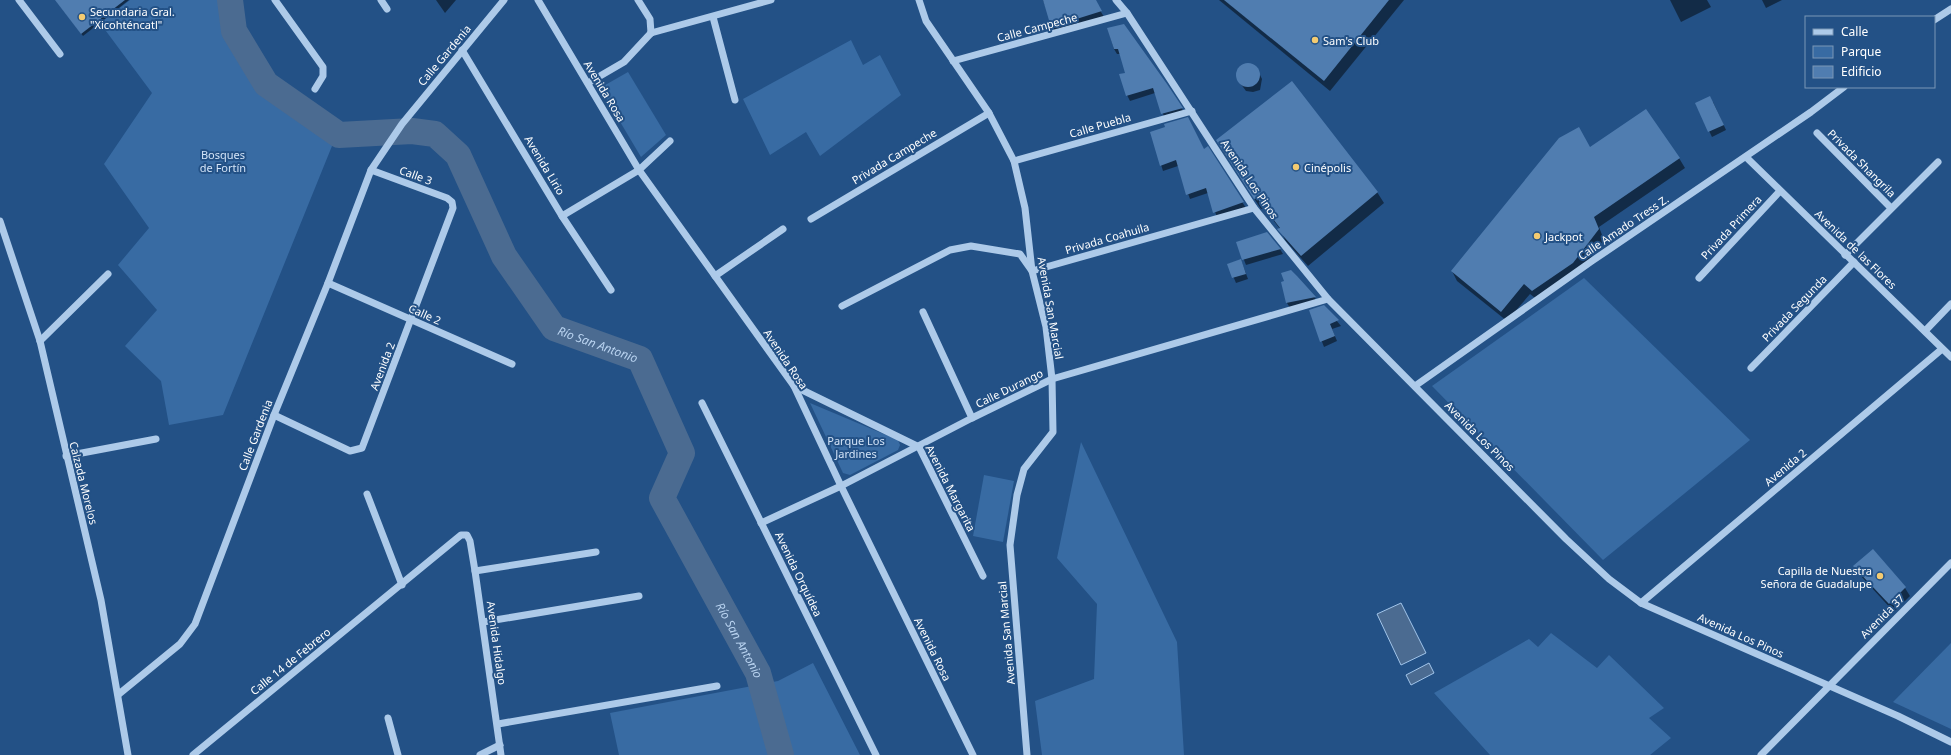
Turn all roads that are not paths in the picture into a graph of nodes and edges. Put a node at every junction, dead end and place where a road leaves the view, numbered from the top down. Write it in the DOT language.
graph roads {
  1 [pos="19,0"];
  2 [pos="275,0"];
  3 [pos="381,0"];
  4 [pos="504,0"];
  5 [pos="538,0"];
  6 [pos="638,0"];
  7 [pos="772,0"];
  8 [pos="919,0"];
  9 [pos="1116,0"];
  10 [pos="387,9"];
  11 [pos="1951,9"];
  12 [pos="1127,13"];
  13 [pos="713,17"];
  14 [pos="1935,19"];
  15 [pos="651,33"];
  16 [pos="462,50"];
  17 [pos="60,54"];
  18 [pos="953,61"];
  19 [pos="588,83"];
  20 [pos="1843,88"];
  21 [pos="316,89"];
  22 [pos="735,100"];
  23 [pos="1192,111"];
  24 [pos="989,113"];
  25 [pos="1817,133"];
  26 [pos="670,141"];
  27 [pos="1746,157"];
  28 [pos="1014,161"];
  29 [pos="1938,162"];
  30 [pos="371,170"];
  31 [pos="639,170"];
  32 [pos="1780,191"];
  33 [pos="452,202"];
  34 [pos="1254,208"];
  35 [pos="1891,208"];
  36 [pos="562,216"];
  37 [pos="811,219"];
  38 [pos="0,221"];
  39 [pos="783,229"];
  40 [pos="1846,255"];
  41 [pos="1854,262"];
  42 [pos="1032,271"];
  43 [pos="108,274"];
  44 [pos="715,276"];
  45 [pos="1699,278"];
  46 [pos="328,283"];
  47 [pos="611,290"];
  48 [pos="1328,300"];
  49 [pos="1951,304"];
  50 [pos="842,306"];
  51 [pos="924,312"];
  52 [pos="411,320"];
  53 [pos="1925,331"];
  54 [pos="40,341"];
  55 [pos="1942,348"];
  56 [pos="1951,357"];
  57 [pos="512,364"];
  58 [pos="1751,368"];
  59 [pos="1052,379"];
  60 [pos="794,386"];
  61 [pos="1415,386"];
  62 [pos="702,403"];
  63 [pos="274,415"];
  64 [pos="972,418"];
  65 [pos="156,439"];
  66 [pos="919,447"];
  67 [pos="66,456"];
  68 [pos="840,486"];
  69 [pos="367,494"];
  70 [pos="762,523"];
  71 [pos="467,535"];
  72 [pos="596,552"];
  73 [pos="1951,563"];
  74 [pos="475,571"];
  75 [pos="983,576"];
  76 [pos="402,584"];
  77 [pos="638,596"];
  78 [pos="1641,603"];
  79 [pos="483,622"];
  80 [pos="1830,685"];
  81 [pos="717,686"];
  82 [pos="119,694"];
  83 [pos="388,718"];
  84 [pos="498,724"];
  85 [pos="1951,742"];
  86 [pos="500,745"];
  87 [pos="128,755"];
  88 [pos="193,755"];
  89 [pos="398,755"];
  90 [pos="480,755"];
  91 [pos="501,755"];
  92 [pos="876,755"];
  93 [pos="973,755"];
  94 [pos="1027,755"];
  95 [pos="1761,755"];
  1 -- 17 [label="street"];
  2 -- 21 [label="street"];
  3 -- 10 [label="street"];
  4 -- 16 [label="street, Calle Gardenia"];
  5 -- 19 [label="street, Avenida Rosa"];
  6 -- 15 [label="street"];
  7 -- 13 [label="street"];
  8 -- 18 [label="street, Avenida San Marcial"];
  9 -- 12 [label="street, Avenida Los Pinos"];
  11 -- 14 [label="street"];
  12 -- 18 [label="street, Calle Campeche"];
  12 -- 23 [label="street, Avenida Los Pinos"];
  13 -- 15 [label="street"];
  13 -- 22 [label="street"];
  15 -- 19 [label="street"];
  16 -- 30 [label="street, Calle Gardenia"];
  16 -- 36 [label="street, Avenida Lirio"];
  18 -- 24 [label="street, Avenida San Marcial"];
  19 -- 31 [label="street, Avenida Rosa"];
  20 -- 27 [label="street, Calle Amado Tress Z."];
  23 -- 28 [label="street, Calle Puebla"];
  23 -- 34 [label="street, Avenida Los Pinos"];
  24 -- 28 [label="street, Avenida San Marcial"];
  24 -- 37 [label="street, Privada Campeche"];
  25 -- 35 [label="street, Privada Shangrila"];
  26 -- 31 [label="street"];
  27 -- 32 [label="street, Avenida de las Flores"];
  27 -- 61 [label="street, Calle Amado Tress Z."];
  28 -- 42 [label="street, Avenida San Marcial"];
  29 -- 35 [label="street, Privada Shangrila"];
  30 -- 33 [label="street, Calle 3"];
  30 -- 46 [label="street, Calle Gardenia"];
  31 -- 36 [label="street"];
  31 -- 44 [label="street, Avenida Rosa"];
  32 -- 40 [label="street, Avenida de las Flores"];
  32 -- 45 [label="street, Privada Primera"];
  33 -- 52 [label="street, Avenida 2"];
  34 -- 42 [label="street, Privada Coahuila"];
  34 -- 48 [label="street, Avenida Los Pinos"];
  35 -- 40 [label="street, Privada Shangrila"];
  36 -- 47 [label="street, Avenida Lirio"];
  38 -- 54 [label="street, Calzada Morelos"];
  39 -- 44 [label="street"];
  40 -- 41 [label="street, Avenida de las Flores"];
  41 -- 53 [label="street, Avenida de las Flores"];
  41 -- 58 [label="street, Privada Segunda"];
  42 -- 50 [label="street"];
  42 -- 59 [label="street, Avenida San Marcial"];
  43 -- 54 [label="street"];
  44 -- 60 [label="street, Avenida Rosa"];
  46 -- 52 [label="street, Calle 2"];
  46 -- 63 [label="street, Calle Gardenia"];
  48 -- 59 [label="street, Calle Durango"];
  48 -- 61 [label="street, Avenida Los Pinos"];
  49 -- 53 [label="street"];
  51 -- 64 [label="street"];
  52 -- 57 [label="street, Calle 2"];
  52 -- 63 [label="street, Avenida 2"];
  53 -- 55 [label="street, Avenida de las Flores"];
  54 -- 67 [label="street, Calzada Morelos"];
  55 -- 56 [label="street, Avenida de las Flores"];
  55 -- 78 [label="street, Avenida 2"];
  59 -- 64 [label="street, Calle Durango"];
  59 -- 94 [label="street, Avenida San Marcial"];
  60 -- 66 [label="street, Avenida Margarita"];
  60 -- 68 [label="street, Avenida Rosa"];
  61 -- 78 [label="street, Avenida Los Pinos"];
  62 -- 70 [label="street, Avenida Orquídea"];
  63 -- 82 [label="street, Calle Gardenia"];
  64 -- 66 [label="street, Calle Durango"];
  65 -- 67 [label="street"];
  66 -- 68 [label="street, Calle Durango"];
  66 -- 75 [label="street, Avenida Margarita"];
  67 -- 82 [label="street, Calzada Morelos"];
  68 -- 70 [label="street, Calle Durango"];
  68 -- 93 [label="street, Avenida Rosa"];
  69 -- 76 [label="street"];
  70 -- 92 [label="street, Avenida Orquídea"];
  71 -- 74 [label="street, Avenida Hidalgo"];
  71 -- 76 [label="street, Calle 14 de Febrero"];
  72 -- 74 [label="street"];
  73 -- 80 [label="street, Avenida 37"];
  74 -- 79 [label="street, Avenida Hidalgo"];
  76 -- 88 [label="street, Calle 14 de Febrero"];
  77 -- 79 [label="street"];
  78 -- 80 [label="street, Avenida Los Pinos"];
  79 -- 84 [label="street, Avenida Hidalgo"];
  80 -- 85 [label="street, Avenida Los Pinos"];
  80 -- 95 [label="street"];
  81 -- 84 [label="street"];
  82 -- 87 [label="street, Calzada Morelos"];
  83 -- 89 [label="street"];
  84 -- 86 [label="street, Avenida Hidalgo"];
  86 -- 90 [label="street"];
  86 -- 91 [label="street, Avenida Hidalgo"];
}
